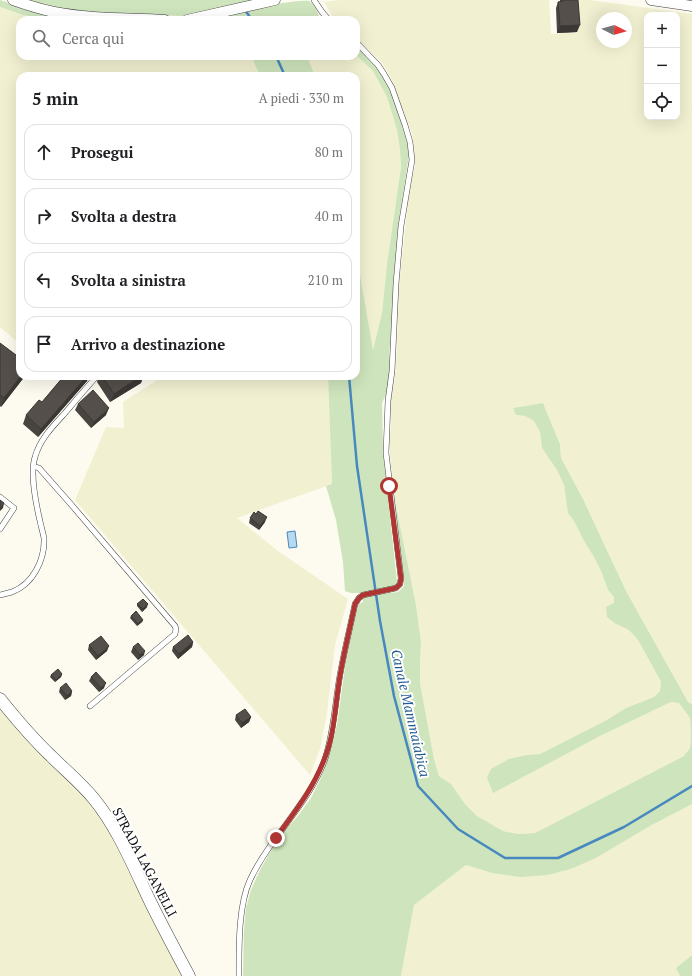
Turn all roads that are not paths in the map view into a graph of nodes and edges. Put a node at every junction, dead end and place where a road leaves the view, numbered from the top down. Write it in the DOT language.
graph roads {
  1 [pos="13,0"];
  2 [pos="314,0"];
  3 [pos="651,0"];
  4 [pos="270,1"];
  5 [pos="692,6"];
  6 [pos="95,16"];
  7 [pos="207,16"];
  8 [pos="326,16"];
  9 [pos="360,46"];
  10 [pos="94,380"];
  11 [pos="33,466"];
  12 [pos="0,497"];
  13 [pos="0,529"];
  14 [pos="0,595"];
  15 [pos="0,699"];
  16 [pos="90,706"];
  17 [pos="189,976"];
  18 [pos="239,976"];
  1 -- 6 [label="street"];
  2 -- 8 [label="lane"];
  3 -- 5 [label="street"];
  4 -- 7 [label="street"];
  9 -- 18 [label="lane"];
  10 -- 11 [label="lane"];
  11 -- 14 [label="lane"];
  11 -- 16 [label="lane"];
  12 -- 13 [label="lane"];
  15 -- 17 [label="street, STRADA LAGANELLI"];
}
